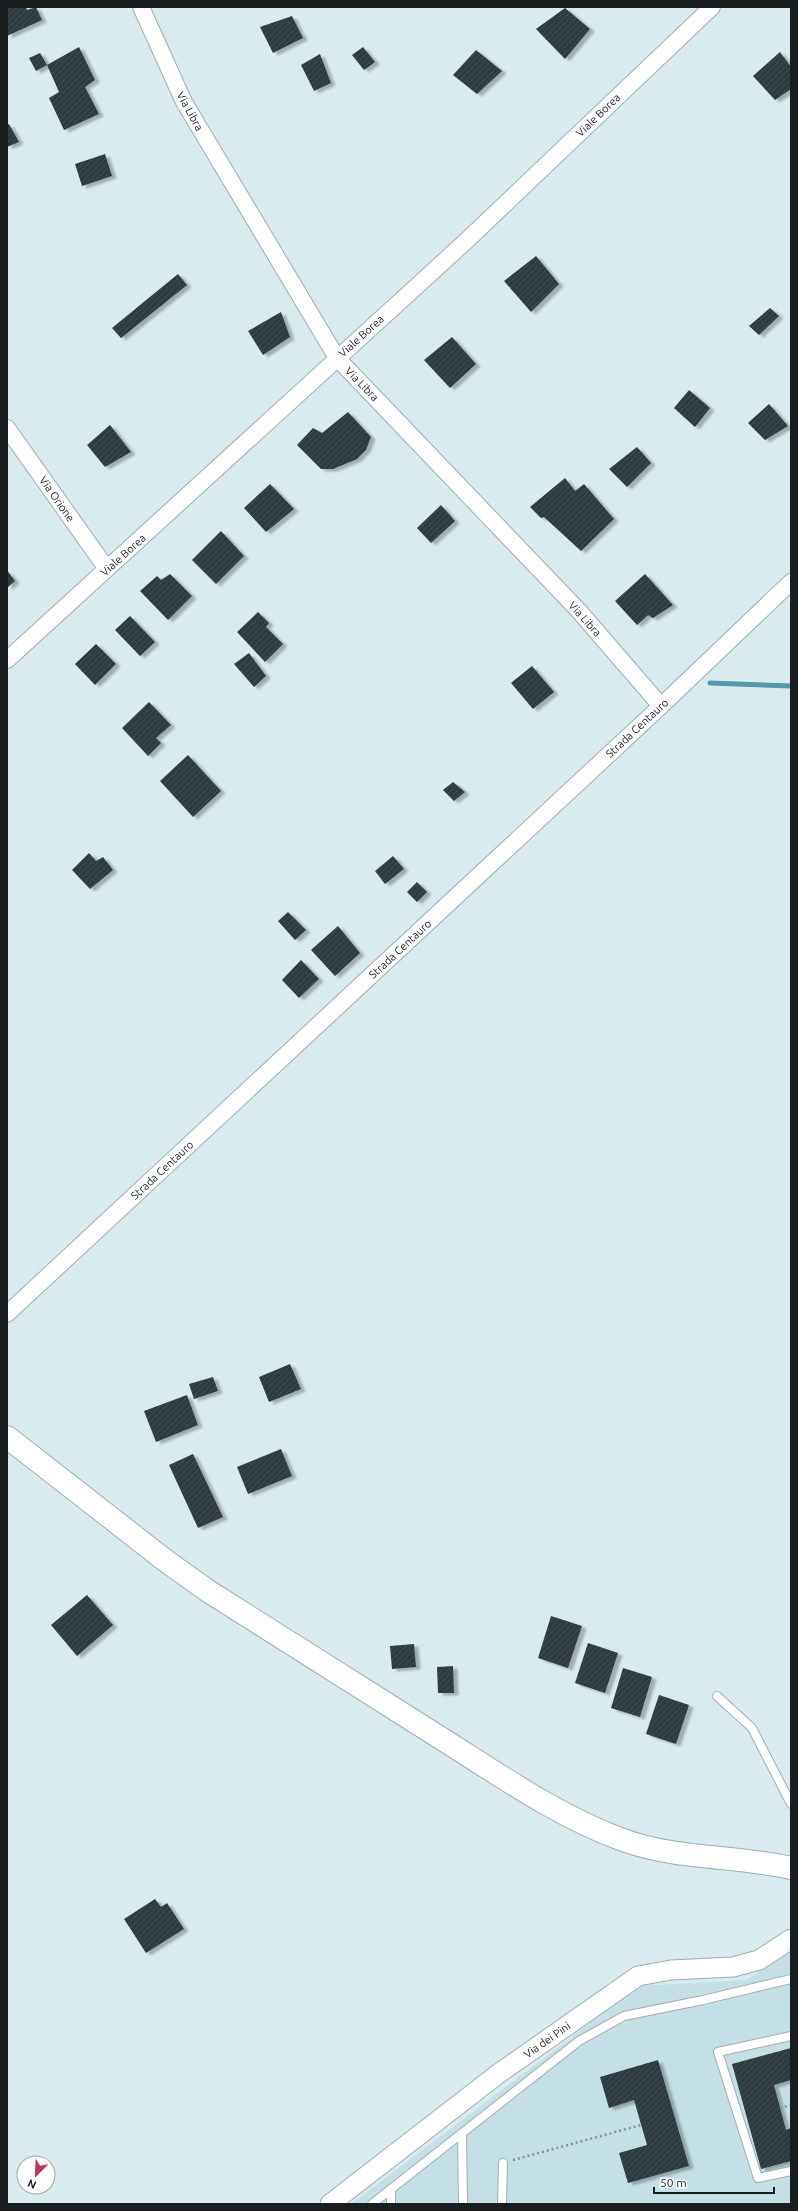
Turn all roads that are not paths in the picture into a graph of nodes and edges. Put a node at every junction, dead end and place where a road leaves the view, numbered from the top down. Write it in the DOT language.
graph roads {
  1 [pos="141,7"];
  2 [pos="712,7"];
  3 [pos="337,358"];
  4 [pos="7,428"];
  5 [pos="107,569"];
  6 [pos="791,582"];
  7 [pos="7,660"];
  8 [pos="661,706"];
  9 [pos="7,1314"];
  10 [pos="7,1438"];
  11 [pos="717,1696"];
  12 [pos="791,1804"];
  13 [pos="791,1868"];
  14 [pos="791,1939"];
  15 [pos="791,1979"];
  16 [pos="791,2036"];
  17 [pos="462,2133"];
  18 [pos="503,2163"];
  19 [pos="791,2170"];
  20 [pos="391,2189"];
  21 [pos="330,2204"];
  22 [pos="372,2204"];
  23 [pos="391,2204"];
  24 [pos="463,2204"];
  25 [pos="502,2204"];
  1 -- 3 [label="street, Via Libra"];
  2 -- 3 [label="street, Viale Borea"];
  3 -- 5 [label="street, Viale Borea"];
  3 -- 8 [label="street, Via Libra"];
  4 -- 5 [label="street, Via Orione"];
  5 -- 7 [label="street, Viale Borea"];
  6 -- 8 [label="street, Strada Centauro"];
  8 -- 9 [label="street, Strada Centauro"];
  10 -- 13 [label="main road"];
  11 -- 12 [label="lane"];
  14 -- 21 [label="street, Via dei Pini"];
  15 -- 17 [label="lane"];
  16 -- 19 [label="lane"];
  17 -- 20 [label="lane"];
  17 -- 24 [label="lane"];
  18 -- 25 [label="lane"];
  20 -- 22 [label="lane"];
  20 -- 23 [label="lane"];
}
